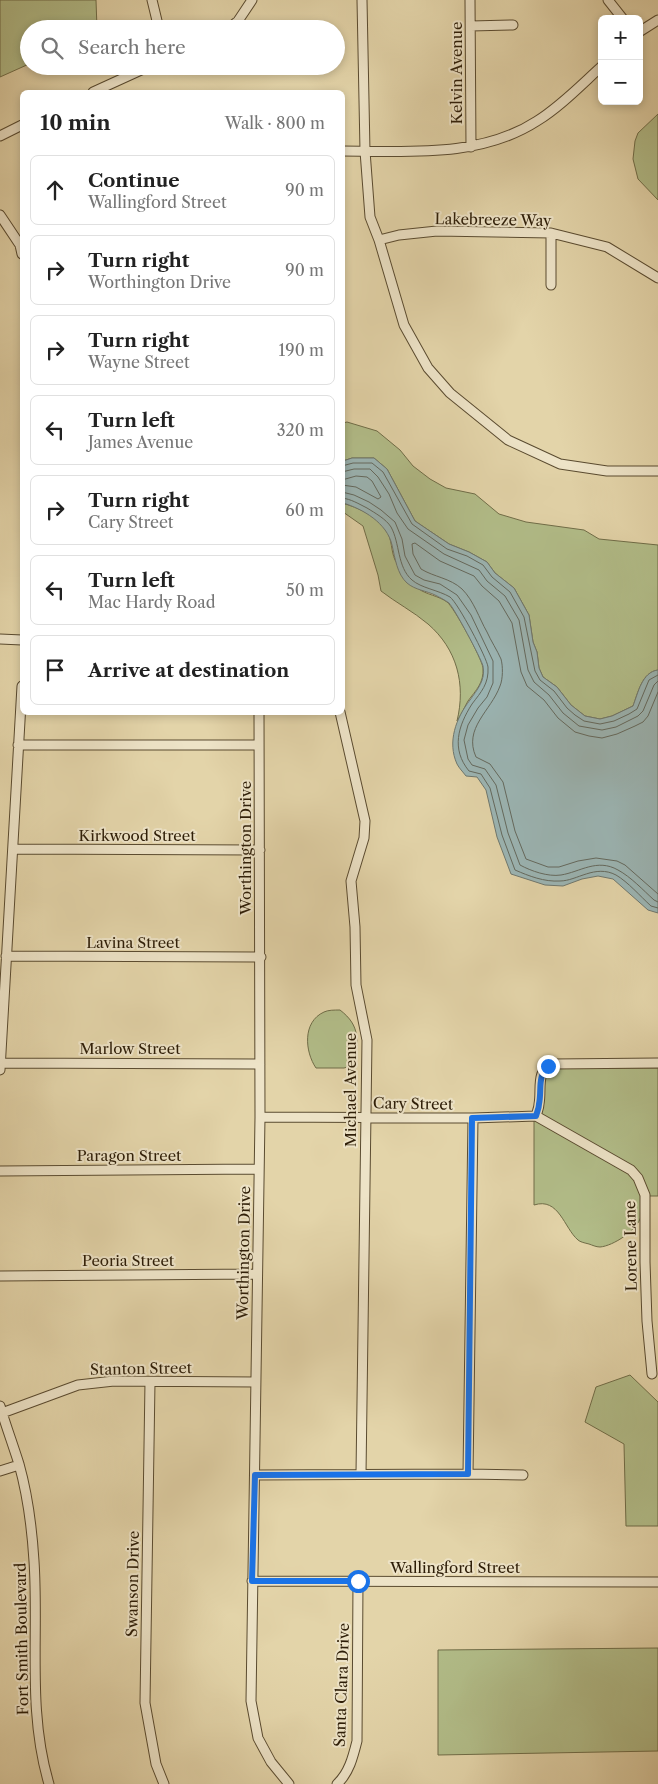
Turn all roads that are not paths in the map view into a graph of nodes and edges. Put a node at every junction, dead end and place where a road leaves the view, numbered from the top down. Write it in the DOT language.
graph roads {
  1 [pos="152,0"];
  2 [pos="252,0"];
  3 [pos="362,0"];
  4 [pos="470,0"];
  5 [pos="608,0"];
  6 [pos="620,15"];
  7 [pos="157,20"];
  8 [pos="239,20"];
  9 [pos="658,20"];
  10 [pos="513,25"];
  11 [pos="471,26"];
  12 [pos="643,29"];
  13 [pos="598,70"];
  14 [pos="130,75"];
  15 [pos="97,90"];
  16 [pos="20,126"];
  17 [pos="0,136"];
  18 [pos="471,147"];
  19 [pos="345,151"];
  20 [pos="365,151"];
  21 [pos="0,215"];
  22 [pos="551,233"];
  23 [pos="378,240"];
  24 [pos="20,244"];
  25 [pos="658,278"];
  26 [pos="551,284"];
  27 [pos="658,471"];
  28 [pos="0,639"];
  29 [pos="20,640"];
  30 [pos="20,715"];
  31 [pos="259,715"];
  32 [pos="341,715"];
  33 [pos="18,744"];
  34 [pos="259,745"];
  35 [pos="14,849"];
  36 [pos="260,850"];
  37 [pos="6,956"];
  38 [pos="261,957"];
  39 [pos="0,1063"];
  40 [pos="658,1063"];
  41 [pos="260,1064"];
  42 [pos="0,1070"];
  43 [pos="536,1116"];
  44 [pos="260,1117"];
  45 [pos="366,1117"];
  46 [pos="472,1118"];
  47 [pos="259,1169"];
  48 [pos="0,1171"];
  49 [pos="257,1274"];
  50 [pos="0,1276"];
  51 [pos="652,1374"];
  52 [pos="150,1382"];
  53 [pos="255,1382"];
  54 [pos="1,1410"];
  55 [pos="19,1465"];
  56 [pos="0,1471"];
  57 [pos="361,1474"];
  58 [pos="468,1474"];
  59 [pos="255,1475"];
  60 [pos="523,1476"];
  61 [pos="252,1581"];
  62 [pos="358,1581"];
  63 [pos="658,1582"];
  64 [pos="49,1784"];
  65 [pos="164,1784"];
  66 [pos="289,1784"];
  67 [pos="337,1784"];
  1 -- 7 [label="street"];
  2 -- 8 [label="street"];
  3 -- 20 [label="street"];
  4 -- 11 [label="street, Kelvin Avenue"];
  5 -- 6 [label="street"];
  9 -- 12 [label="street"];
  10 -- 11 [label="street"];
  11 -- 18 [label="street, Kelvin Avenue"];
  13 -- 18 [label="street"];
  14 -- 15 [label="street"];
  16 -- 17 [label="street"];
  18 -- 20 [label="street"];
  19 -- 20 [label="street"];
  20 -- 23 [label="street"];
  21 -- 24 [label="street"];
  22 -- 23 [label="street, Lakebreeze Way"];
  22 -- 25 [label="street, Lakebreeze Way"];
  22 -- 26 [label="street"];
  23 -- 27 [label="street"];
  28 -- 29 [label="street"];
  30 -- 33 [label="street"];
  31 -- 34 [label="street, Worthington Drive"];
  32 -- 45 [label="street, Michael Avenue"];
  33 -- 34 [label="street"];
  33 -- 35 [label="street"];
  34 -- 36 [label="street, Worthington Drive"];
  35 -- 36 [label="street, Kirkwood Street"];
  35 -- 37 [label="street"];
  36 -- 38 [label="street, Worthington Drive"];
  37 -- 38 [label="street, Lavina Street"];
  37 -- 39 [label="street"];
  38 -- 41 [label="street, Worthington Drive"];
  39 -- 41 [label="street, Marlow Street"];
  39 -- 42 [label="street"];
  40 -- 43 [label="street"];
  41 -- 44 [label="street, Worthington Drive"];
  43 -- 46 [label="street, Cary Street"];
  43 -- 51 [label="street, Lorene Lane"];
  44 -- 45 [label="street, Cary Street"];
  44 -- 47 [label="street, Worthington Drive"];
  45 -- 46 [label="street, Cary Street"];
  45 -- 57 [label="street, Michael Avenue"];
  46 -- 58 [label="street"];
  47 -- 48 [label="street, Paragon Street"];
  47 -- 49 [label="street, Worthington Drive"];
  49 -- 50 [label="street, Peoria Street"];
  49 -- 53 [label="street, Worthington Drive"];
  52 -- 53 [label="street, Stanton Street"];
  52 -- 54 [label="street, Stanton Street"];
  52 -- 65 [label="street, Swanson Drive"];
  53 -- 59 [label="street, Worthington Drive"];
  54 -- 55 [label="street, Fort Smith Boulevard"];
  55 -- 56 [label="street"];
  55 -- 64 [label="street, Fort Smith Boulevard"];
  57 -- 58 [label="street"];
  57 -- 59 [label="street"];
  58 -- 60 [label="street"];
  59 -- 61 [label="street, Worthington Drive"];
  61 -- 62 [label="street, Wallingford Street"];
  61 -- 66 [label="street, Worthington Drive"];
  62 -- 63 [label="street, Wallingford Street"];
  62 -- 67 [label="street, Santa Clara Drive"];
}
